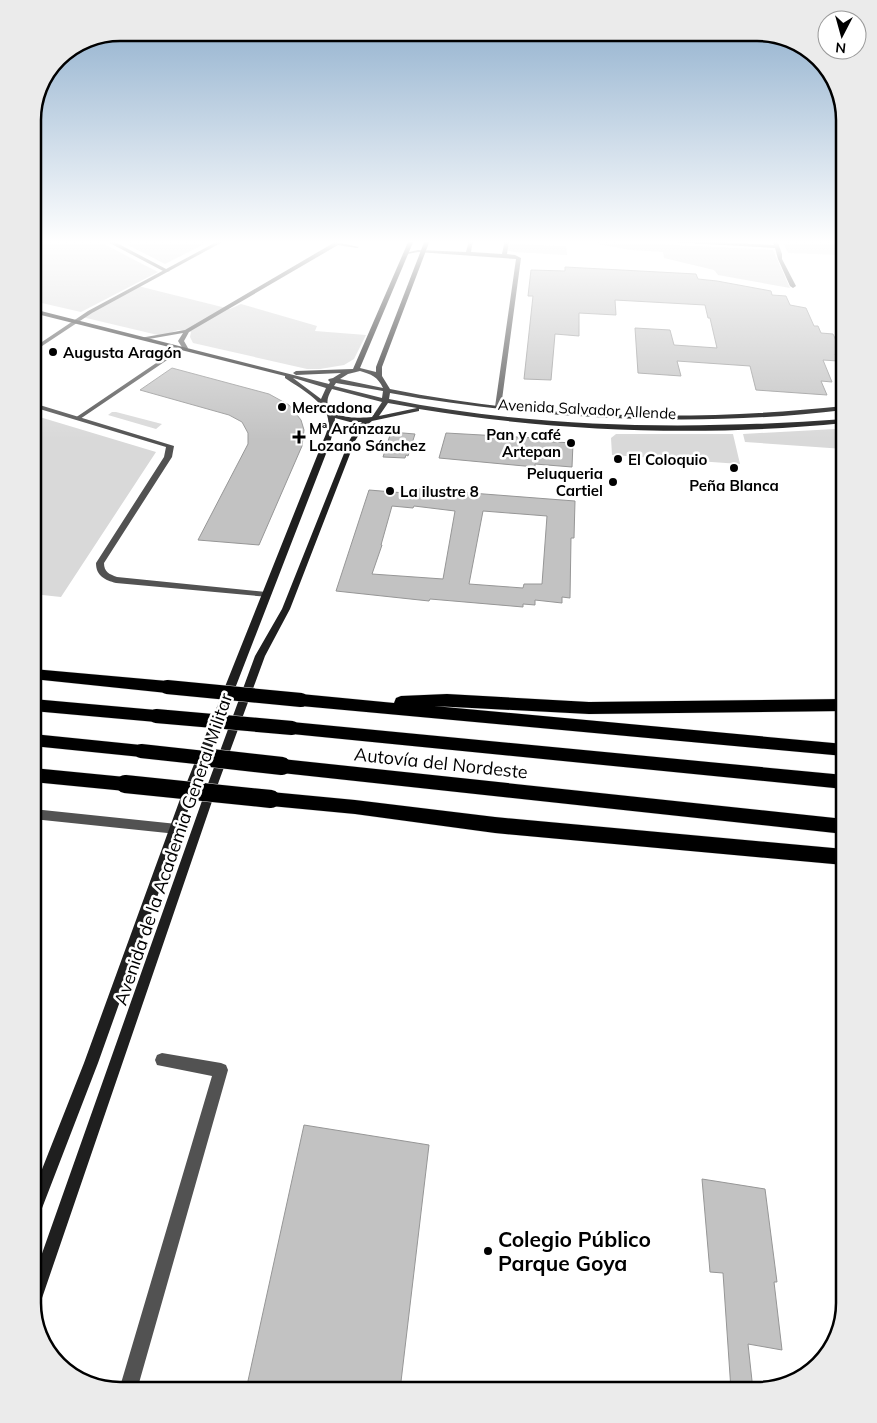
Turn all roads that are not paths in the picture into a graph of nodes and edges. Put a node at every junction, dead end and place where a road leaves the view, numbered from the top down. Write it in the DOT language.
graph roads {
  1 [pos="101,306"];
  2 [pos="229,306"];
  3 [pos="384,306"];
  4 [pos="403,306"];
  5 [pos="512,306"];
  6 [pos="41,313"];
  7 [pos="76,322"];
  8 [pos="187,331"];
  9 [pos="143,338"];
  10 [pos="41,345"];
  11 [pos="185,348"];
  12 [pos="174,353"];
  13 [pos="356,369"];
  14 [pos="348,370"];
  15 [pos="280,372"];
  16 [pos="379,376"];
  17 [pos="334,380"];
  18 [pos="330,386"];
  19 [pos="388,391"];
  20 [pos="387,401"];
  21 [pos="41,407"];
  22 [pos="498,407"];
  23 [pos="428,409"];
  24 [pos="836,409"];
  25 [pos="328,410"];
  26 [pos="78,418"];
  27 [pos="372,418"];
  28 [pos="836,421"];
  29 [pos="266,595"];
  30 [pos="41,675"];
  31 [pos="342,704"];
  32 [pos="41,706"];
  33 [pos="836,706"];
  34 [pos="41,741"];
  35 [pos="836,749"];
  36 [pos="41,776"];
  37 [pos="836,781"];
  38 [pos="41,815"];
  39 [pos="836,826"];
  40 [pos="177,829"];
  41 [pos="836,856"];
  42 [pos="162,1060"];
  43 [pos="41,1179"];
  44 [pos="41,1276"];
  45 [pos="130,1382"];
  1 -- 7 [label="street"];
  2 -- 8 [label="street"];
  3 -- 13 [label="main road"];
  4 -- 16 [label="main road"];
  5 -- 22 [label="street"];
  6 -- 7 [label="main road"];
  7 -- 9 [label="main road"];
  7 -- 10 [label="street"];
  8 -- 9 [label="street"];
  8 -- 11 [label="street"];
  9 -- 11 [label="main road"];
  11 -- 15 [label="main road"];
  12 -- 26 [label="street"];
  13 -- 14 [label="main road"];
  13 -- 16 [label="main road"];
  14 -- 15 [label="main road"];
  14 -- 17 [label="main road"];
  15 -- 17 [label="main road, Avenida Salvador Allende"];
  15 -- 18 [label="main road, Avenida Salvador Allende"];
  15 -- 25 [label="main road"];
  16 -- 19 [label="main road"];
  17 -- 18 [label="main road, Avenida de la Academia General Militar"];
  17 -- 19 [label="main road, Avenida Salvador Allende"];
  18 -- 20 [label="main road, Avenida Salvador Allende"];
  18 -- 25 [label="main road, Avenida de la Academia General Militar"];
  19 -- 20 [label="main road"];
  19 -- 22 [label="main road, Avenida Salvador Allende"];
  20 -- 23 [label="main road, Avenida Salvador Allende"];
  20 -- 27 [label="main road, Avenida de la Academia General Militar"];
  21 -- 26 [label="street"];
  22 -- 24 [label="main road, Avenida Salvador Allende"];
  23 -- 27 [label="main road"];
  23 -- 28 [label="main road, Avenida Salvador Allende"];
  25 -- 27 [label="main road"];
  25 -- 29 [label="main road, Avenida de la Academia General Militar"];
  26 -- 29 [label="street"];
  27 -- 44 [label="main road, Avenida de la Academia General Militar"];
  29 -- 40 [label="main road, Avenida de la Academia General Militar"];
  30 -- 31 [label="highway, bridge"];
  31 -- 33 [label="highway"];
  31 -- 35 [label="highway"];
  32 -- 37 [label="highway, Autovía del Nordeste, bridge"];
  34 -- 39 [label="highway, Autovía del Nordeste, bridge"];
  36 -- 41 [label="highway, bridge"];
  38 -- 40 [label="street"];
  40 -- 43 [label="main road, Avenida de la Academia General Militar"];
  42 -- 45 [label="street"];
}
